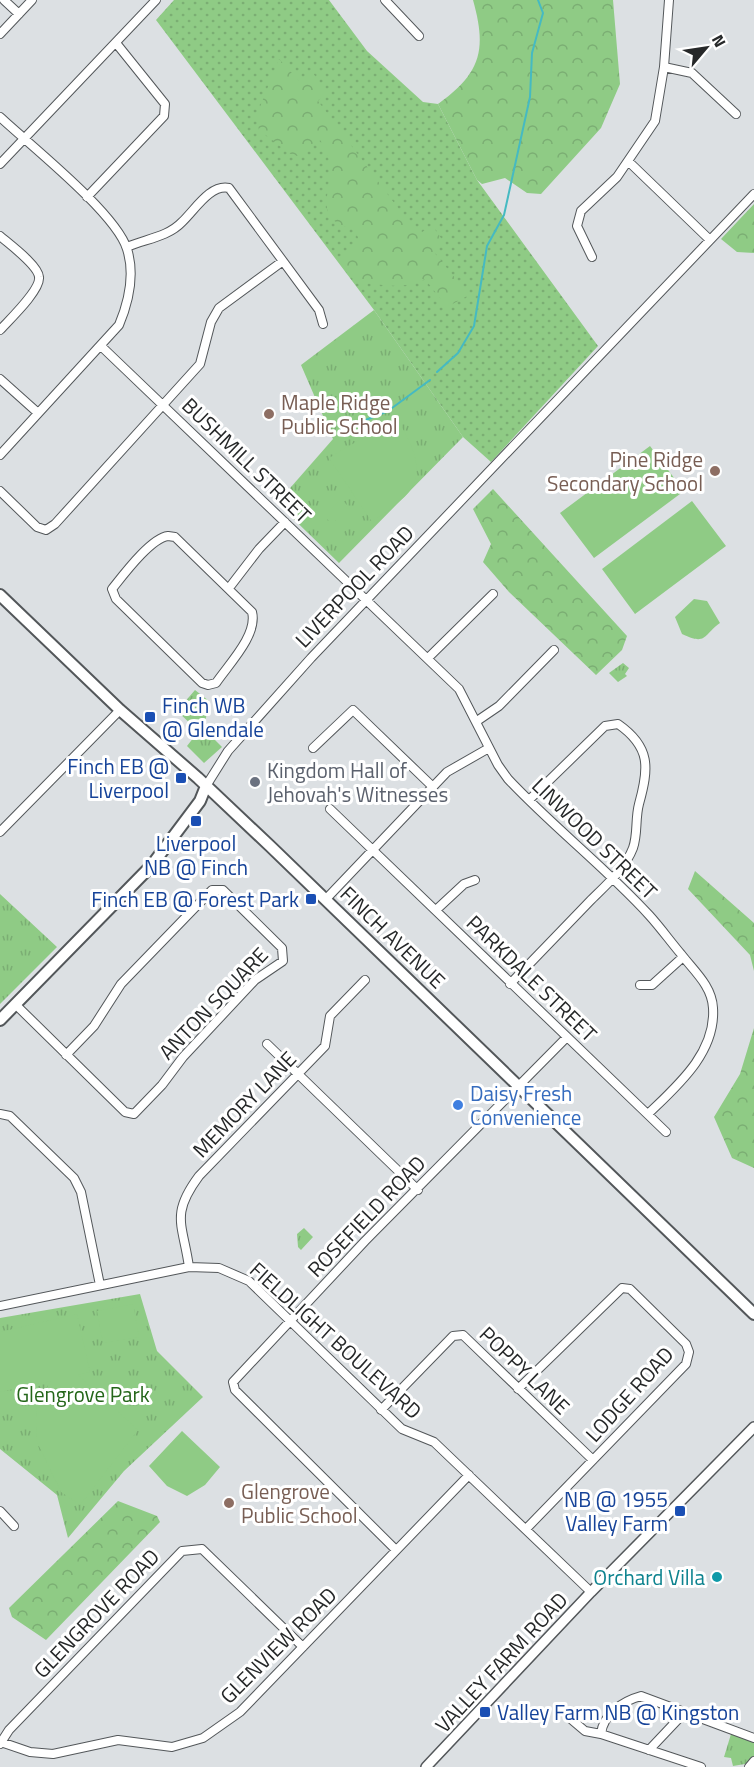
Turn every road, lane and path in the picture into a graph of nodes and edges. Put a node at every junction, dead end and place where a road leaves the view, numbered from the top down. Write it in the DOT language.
graph roads {
  1 [pos="4,0"];
  2 [pos="32,0"];
  3 [pos="156,0"];
  4 [pos="385,0"];
  5 [pos="669,0"];
  6 [pos="19,14"];
  7 [pos="0,34"];
  8 [pos="419,36"];
  9 [pos="116,43"];
  10 [pos="664,67"];
  11 [pos="736,114"];
  12 [pos="0,117"];
  13 [pos="24,139"];
  14 [pos="628,161"];
  15 [pos="0,164"];
  16 [pos="754,194"];
  17 [pos="87,197"];
  18 [pos="0,236"];
  19 [pos="711,240"];
  20 [pos="127,247"];
  21 [pos="592,257"];
  22 [pos="283,261"];
  23 [pos="323,324"];
  24 [pos="0,330"];
  25 [pos="102,346"];
  26 [pos="0,379"];
  27 [pos="164,405"];
  28 [pos="38,413"];
  29 [pos="0,454"];
  30 [pos="0,491"];
  31 [pos="285,522"];
  32 [pos="229,588"];
  33 [pos="494,594"];
  34 [pos="0,595"];
  35 [pos="367,600"];
  36 [pos="554,650"];
  37 [pos="428,658"];
  38 [pos="120,710"];
  39 [pos="477,720"];
  40 [pos="313,748"];
  41 [pos="489,748"];
  42 [pos="206,786"];
  43 [pos="433,787"];
  44 [pos="529,800"];
  45 [pos="330,809"];
  46 [pos="0,832"];
  47 [pos="373,850"];
  48 [pos="612,878"];
  49 [pos="475,880"];
  50 [pos="326,899"];
  51 [pos="436,910"];
  52 [pos="683,957"];
  53 [pos="365,980"];
  54 [pos="510,984"];
  55 [pos="640,985"];
  56 [pos="15,1004"];
  57 [pos="0,1020"];
  58 [pos="566,1038"];
  59 [pos="267,1044"];
  60 [pos="66,1055"];
  61 [pos="298,1074"];
  62 [pos="519,1086"];
  63 [pos="0,1114"];
  64 [pos="648,1114"];
  65 [pos="666,1132"];
  66 [pos="418,1190"];
  67 [pos="189,1267"];
  68 [pos="100,1285"];
  69 [pos="0,1306"];
  70 [pos="754,1314"];
  71 [pos="289,1321"];
  72 [pos="518,1389"];
  73 [pos="381,1410"];
  74 [pos="754,1427"];
  75 [pos="593,1460"];
  76 [pos="469,1475"];
  77 [pos="0,1511"];
  78 [pos="14,1526"];
  79 [pos="526,1529"];
  80 [pos="396,1550"];
  81 [pos="591,1592"];
  82 [pos="303,1647"];
  83 [pos="684,1713"];
  84 [pos="572,1720"];
  85 [pos="601,1734"];
  86 [pos="754,1738"];
  87 [pos="1,1743"];
  88 [pos="649,1750"];
  89 [pos="754,1761"];
  90 [pos="426,1767"];
  91 [pos="701,1767"];
  92 [pos="749,1767"];
  1 -- 6 [label="street"];
  2 -- 6 [label="street"];
  3 -- 9 [label="street"];
  4 -- 8 [label="street"];
  5 -- 10 [label="street"];
  6 -- 7 [label="street"];
  9 -- 13 [label="street"];
  9 -- 17 [label="street"];
  10 -- 11 [label="street"];
  10 -- 14 [label="street"];
  12 -- 13 [label="street"];
  13 -- 15 [label="street"];
  13 -- 17 [label="street"];
  14 -- 19 [label="street"];
  14 -- 21 [label="street"];
  16 -- 19 [label="street, LIVERPOOL ROAD"];
  17 -- 20 [label="street"];
  18 -- 24 [label="street"];
  19 -- 35 [label="street, LIVERPOOL ROAD"];
  20 -- 22 [label="street"];
  20 -- 25 [label="street"];
  22 -- 23 [label="street"];
  22 -- 27 [label="street"];
  25 -- 27 [label="street, BUSHMILL STREET"];
  25 -- 28 [label="street"];
  26 -- 28 [label="street"];
  27 -- 30 [label="street"];
  27 -- 31 [label="street, BUSHMILL STREET"];
  28 -- 29 [label="street"];
  31 -- 32 [label="street"];
  31 -- 35 [label="street, BUSHMILL STREET"];
  32 -- 32 [label="street"];
  33 -- 37 [label="street"];
  34 -- 38 [label="main road, FINCH AVENUE"];
  35 -- 37 [label="street, LINWOOD STREET"];
  35 -- 42 [label="street, LIVERPOOL ROAD"];
  36 -- 39 [label="street"];
  37 -- 39 [label="street, LINWOOD STREET"];
  38 -- 42 [label="main road, FINCH AVENUE"];
  38 -- 46 [label="street"];
  39 -- 41 [label="street, LINWOOD STREET"];
  40 -- 43 [label="street"];
  41 -- 43 [label="street"];
  41 -- 44 [label="street, LINWOOD STREET"];
  42 -- 50 [label="main road, FINCH AVENUE"];
  42 -- 56 [label="main road, LIVERPOOL ROAD"];
  43 -- 47 [label="street"];
  44 -- 48 [label="street, LINWOOD STREET"];
  44 -- 48 [label="street"];
  45 -- 47 [label="street, PARKDALE STREET"];
  47 -- 50 [label="street"];
  47 -- 51 [label="street, PARKDALE STREET"];
  48 -- 52 [label="street, LINWOOD STREET"];
  48 -- 54 [label="street"];
  49 -- 51 [label="street"];
  50 -- 62 [label="main road, FINCH AVENUE"];
  51 -- 54 [label="street, PARKDALE STREET"];
  52 -- 55 [label="street"];
  52 -- 64 [label="street, LINWOOD STREET"];
  53 -- 61 [label="street, MEMORY LANE"];
  54 -- 58 [label="street, PARKDALE STREET"];
  56 -- 57 [label="main road, LIVERPOOL ROAD"];
  56 -- 60 [label="street, ANTON SQUARE"];
  58 -- 62 [label="street, ROSEFIELD ROAD"];
  58 -- 64 [label="street, PARKDALE STREET"];
  59 -- 61 [label="street"];
  60 -- 60 [label="street, ANTON SQUARE"];
  61 -- 66 [label="street"];
  61 -- 67 [label="street, MEMORY LANE"];
  62 -- 66 [label="street, ROSEFIELD ROAD"];
  62 -- 70 [label="main road, FINCH AVENUE"];
  63 -- 68 [label="street"];
  64 -- 65 [label="street, PARKDALE STREET"];
  66 -- 71 [label="street, ROSEFIELD ROAD"];
  67 -- 68 [label="street, FIELDLIGHT BOULEVARD"];
  67 -- 71 [label="street, FIELDLIGHT BOULEVARD"];
  68 -- 69 [label="street, FIELDLIGHT BOULEVARD"];
  71 -- 73 [label="street, FIELDLIGHT BOULEVARD"];
  71 -- 80 [label="street, ROSEFIELD ROAD"];
  72 -- 73 [label="street, POPPY LANE"];
  72 -- 75 [label="street, POPPY LANE"];
  72 -- 75 [label="street, LODGE ROAD"];
  73 -- 76 [label="street, FIELDLIGHT BOULEVARD"];
  74 -- 81 [label="street, VALLEY FARM ROAD"];
  75 -- 79 [label="street, LODGE ROAD"];
  76 -- 79 [label="street, FIELDLIGHT BOULEVARD"];
  76 -- 80 [label="street, GLENVIEW ROAD"];
  77 -- 78 [label="street"];
  79 -- 81 [label="street, FIELDLIGHT BOULEVARD"];
  80 -- 82 [label="street, GLENVIEW ROAD"];
  81 -- 90 [label="street, VALLEY FARM ROAD"];
  82 -- 87 [label="street, GLENVIEW ROAD"];
  82 -- 87 [label="street, GLENGROVE ROAD"];
  83 -- 85 [label="street"];
  83 -- 86 [label="street"];
  83 -- 88 [label="street"];
  84 -- 85 [label="street"];
  85 -- 88 [label="street"];
  88 -- 91 [label="street"];
  89 -- 92 [label="street"];
}
